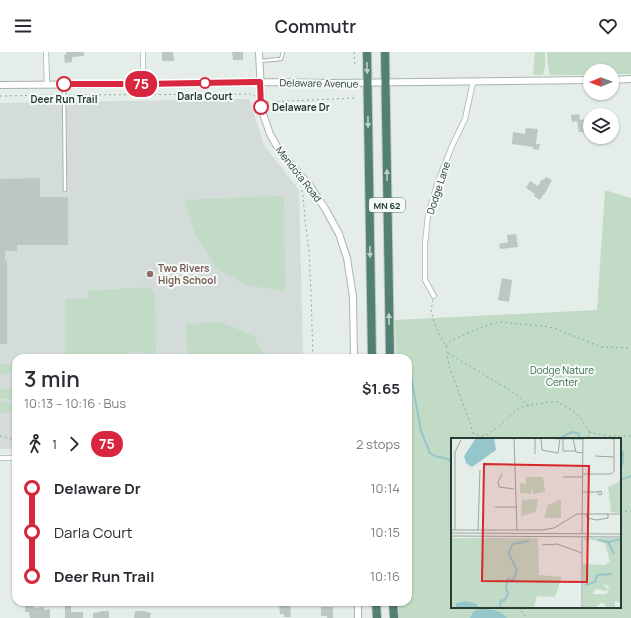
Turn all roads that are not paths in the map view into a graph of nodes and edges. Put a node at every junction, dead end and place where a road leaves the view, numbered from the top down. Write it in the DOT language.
graph roads {
  1 [pos="46,52"];
  2 [pos="143,52"];
  3 [pos="259,52"];
  4 [pos="283,52"];
  5 [pos="367,52"];
  6 [pos="385,52"];
  7 [pos="260,61"];
  8 [pos="631,79"];
  9 [pos="583,80"];
  10 [pos="619,80"];
  11 [pos="260,82"];
  12 [pos="473,82"];
  13 [pos="367,83"];
  14 [pos="385,83"];
  15 [pos="64,84"];
  16 [pos="143,84"];
  17 [pos="0,85"];
  18 [pos="47,85"];
  19 [pos="65,190"];
  20 [pos="434,296"];
  21 [pos="354,354"];
  22 [pos="372,354"];
  23 [pos="390,354"];
  24 [pos="0,458"];
  25 [pos="12,458"];
  26 [pos="358,606"];
  27 [pos="376,606"];
  28 [pos="393,606"];
  29 [pos="358,618"];
  30 [pos="377,618"];
  31 [pos="394,618"];
  1 -- 18 [label="street"];
  2 -- 16 [label="street"];
  3 -- 7 [label="street, Mendota Road"];
  4 -- 7 [label="lane"];
  5 -- 13 [label="highway, MN 62, one-way"];
  6 -- 14 [label="highway, MN 62"];
  7 -- 11 [label="street, Mendota Road"];
  8 -- 10 [label="street"];
  9 -- 12 [label="street, Delaware Avenue"];
  11 -- 13 [label="street, Delaware Avenue"];
  11 -- 16 [label="street, Delaware Avenue"];
  11 -- 21 [label="street, Mendota Road"];
  12 -- 14 [label="street, Delaware Avenue"];
  12 -- 20 [label="street, Dodge Lane"];
  13 -- 14 [label="street, Delaware Avenue"];
  13 -- 22 [label="highway, MN 62, one-way"];
  23 -- 14 [label="highway, MN 62, one-way"];
  15 -- 16 [label="street, Delaware Avenue"];
  15 -- 18 [label="street, Delaware Avenue"];
  15 -- 19 [label="lane"];
  17 -- 18 [label="street, Delaware Avenue"];
  24 -- 25 [label="street"];
  26 -- 29 [label="street"];
  27 -- 30 [label="highway"];
  28 -- 31 [label="highway"];
}
